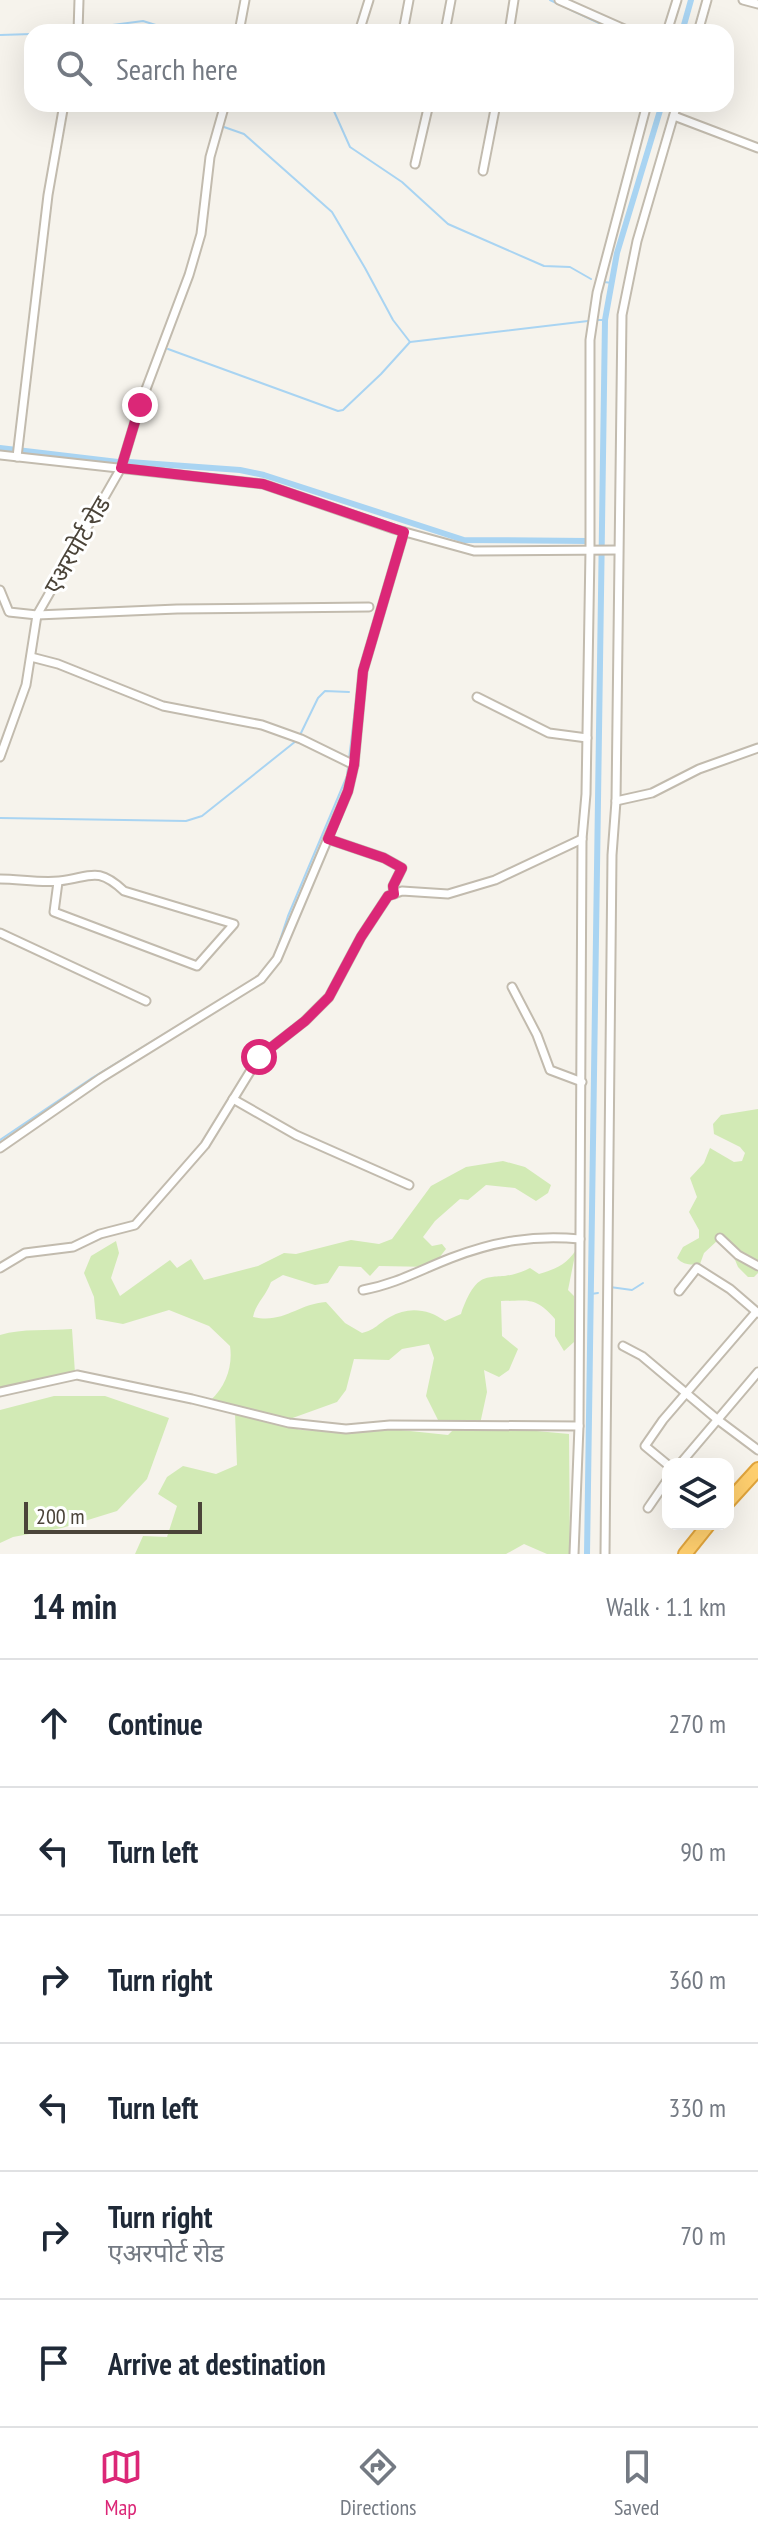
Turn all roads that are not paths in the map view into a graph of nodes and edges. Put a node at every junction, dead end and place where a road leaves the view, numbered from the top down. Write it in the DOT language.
graph roads {
  1 [pos="79,0"];
  2 [pos="245,0"];
  3 [pos="369,0"];
  4 [pos="409,0"];
  5 [pos="451,0"];
  6 [pos="514,0"];
  7 [pos="559,0"];
  8 [pos="677,0"];
  9 [pos="707,0"];
  10 [pos="743,0"];
  11 [pos="758,4"];
  12 [pos="78,24"];
  13 [pos="240,24"];
  14 [pos="362,24"];
  15 [pos="404,24"];
  16 [pos="446,24"];
  17 [pos="510,24"];
  18 [pos="613,24"];
  19 [pos="670,24"];
  20 [pos="700,24"];
  21 [pos="63,112"];
  22 [pos="223,112"];
  23 [pos="427,112"];
  24 [pos="494,112"];
  25 [pos="645,112"];
  26 [pos="675,112"];
  27 [pos="674,116"];
  28 [pos="758,148"];
  29 [pos="415,164"];
  30 [pos="483,171"];
  31 [pos="17,453"];
  32 [pos="0,455"];
  33 [pos="121,468"];
  34 [pos="400,531"];
  35 [pos="590,550"];
  36 [pos="615,550"];
  37 [pos="0,590"];
  38 [pos="369,607"];
  39 [pos="4,610"];
  40 [pos="37,615"];
  41 [pos="31,657"];
  42 [pos="477,697"];
  43 [pos="587,738"];
  44 [pos="758,748"];
  45 [pos="0,757"];
  46 [pos="350,763"];
  47 [pos="616,801"];
  48 [pos="328,839"];
  49 [pos="582,839"];
  50 [pos="0,879"];
  51 [pos="58,882"];
  52 [pos="394,894"];
  53 [pos="0,933"];
  54 [pos="512,987"];
  55 [pos="146,1001"];
  56 [pos="582,1082"];
  57 [pos="233,1099"];
  58 [pos="0,1148"];
  59 [pos="409,1185"];
  60 [pos="720,1238"];
  61 [pos="580,1239"];
  62 [pos="758,1266"];
  63 [pos="0,1268"];
  64 [pos="363,1290"];
  65 [pos="679,1291"];
  66 [pos="757,1313"];
  67 [pos="623,1346"];
  68 [pos="758,1372"];
  69 [pos="0,1392"];
  70 [pos="687,1395"];
  71 [pos="718,1420"];
  72 [pos="579,1426"];
  73 [pos="758,1450"];
  74 [pos="685,1458"];
  75 [pos="662,1460"];
  76 [pos="758,1469"];
  77 [pos="662,1488"];
  78 [pos="734,1495"];
  79 [pos="648,1508"];
  80 [pos="704,1530"];
  81 [pos="574,1554"];
  82 [pos="605,1554"];
  83 [pos="685,1554"];
  1 -- 12 [label="street"];
  2 -- 13 [label="street"];
  3 -- 14 [label="street"];
  4 -- 15 [label="street"];
  5 -- 16 [label="street"];
  6 -- 17 [label="street"];
  7 -- 18 [label="street"];
  8 -- 19 [label="street"];
  9 -- 20 [label="street"];
  10 -- 11 [label="street"];
  21 -- 31 [label="street"];
  22 -- 33 [label="street, एअरपोर्ट रोड"];
  23 -- 29 [label="street"];
  24 -- 30 [label="street"];
  25 -- 35 [label="street"];
  26 -- 27 [label="street"];
  27 -- 28 [label="street"];
  27 -- 36 [label="street"];
  31 -- 32 [label="street"];
  31 -- 33 [label="street"];
  33 -- 34 [label="street"];
  33 -- 40 [label="street, एअरपोर्ट रोड"];
  34 -- 35 [label="street"];
  34 -- 46 [label="street"];
  35 -- 36 [label="street"];
  35 -- 43 [label="street"];
  36 -- 47 [label="street"];
  37 -- 39 [label="street"];
  38 -- 40 [label="street"];
  39 -- 40 [label="street"];
  40 -- 41 [label="street, एअरपोर्ट रोड"];
  41 -- 45 [label="street, एअरपोर्ट रोड"];
  41 -- 46 [label="street"];
  42 -- 43 [label="street"];
  43 -- 49 [label="street"];
  44 -- 47 [label="street"];
  46 -- 48 [label="street"];
  47 -- 82 [label="street"];
  48 -- 52 [label="street"];
  48 -- 58 [label="street"];
  49 -- 52 [label="street"];
  49 -- 56 [label="street"];
  50 -- 51 [label="street"];
  51 -- 51 [label="street"];
  52 -- 57 [label="street"];
  53 -- 55 [label="street"];
  54 -- 56 [label="street"];
  56 -- 61 [label="street"];
  57 -- 59 [label="street"];
  57 -- 63 [label="street"];
  60 -- 62 [label="street"];
  61 -- 64 [label="street"];
  61 -- 72 [label="street"];
  65 -- 66 [label="street"];
  66 -- 70 [label="street"];
  67 -- 70 [label="street"];
  68 -- 71 [label="street"];
  69 -- 72 [label="street"];
  70 -- 71 [label="street"];
  70 -- 75 [label="street"];
  71 -- 73 [label="street"];
  71 -- 74 [label="street"];
  72 -- 81 [label="street"];
  76 -- 78 [label="highway"];
  77 -- 79 [label="street"];
  80 -- 83 [label="highway"];
}
